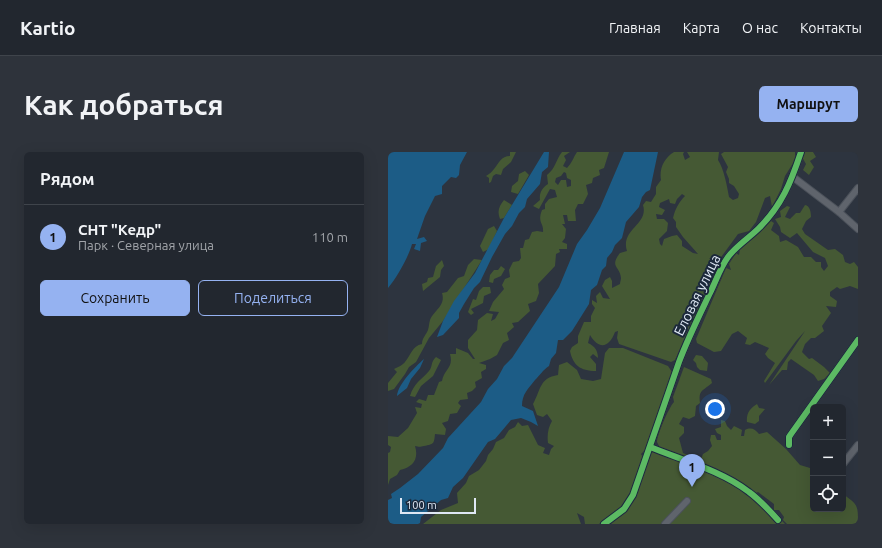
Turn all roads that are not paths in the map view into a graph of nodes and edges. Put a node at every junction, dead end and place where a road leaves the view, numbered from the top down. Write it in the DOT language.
graph roads {
  1 [pos="801,152"];
  2 [pos="793,177"];
  3 [pos="858,188"];
  4 [pos="839,212"];
  5 [pos="858,229"];
  6 [pos="858,340"];
  7 [pos="858,444"];
  8 [pos="651,445"];
  9 [pos="789,445"];
  10 [pos="846,460"];
  11 [pos="687,501"];
  12 [pos="778,520"];
  13 [pos="604,524"];
  14 [pos="665,524"];
  1 -- 2 [label="street, Еловая улица"];
  2 -- 4 [label="street"];
  2 -- 8 [label="street, Еловая улица"];
  3 -- 4 [label="street"];
  4 -- 5 [label="street"];
  6 -- 9 [label="street"];
  7 -- 10 [label="street"];
  8 -- 12 [label="street"];
  8 -- 13 [label="street, Еловая улица"];
  11 -- 14 [label="street"];
}
